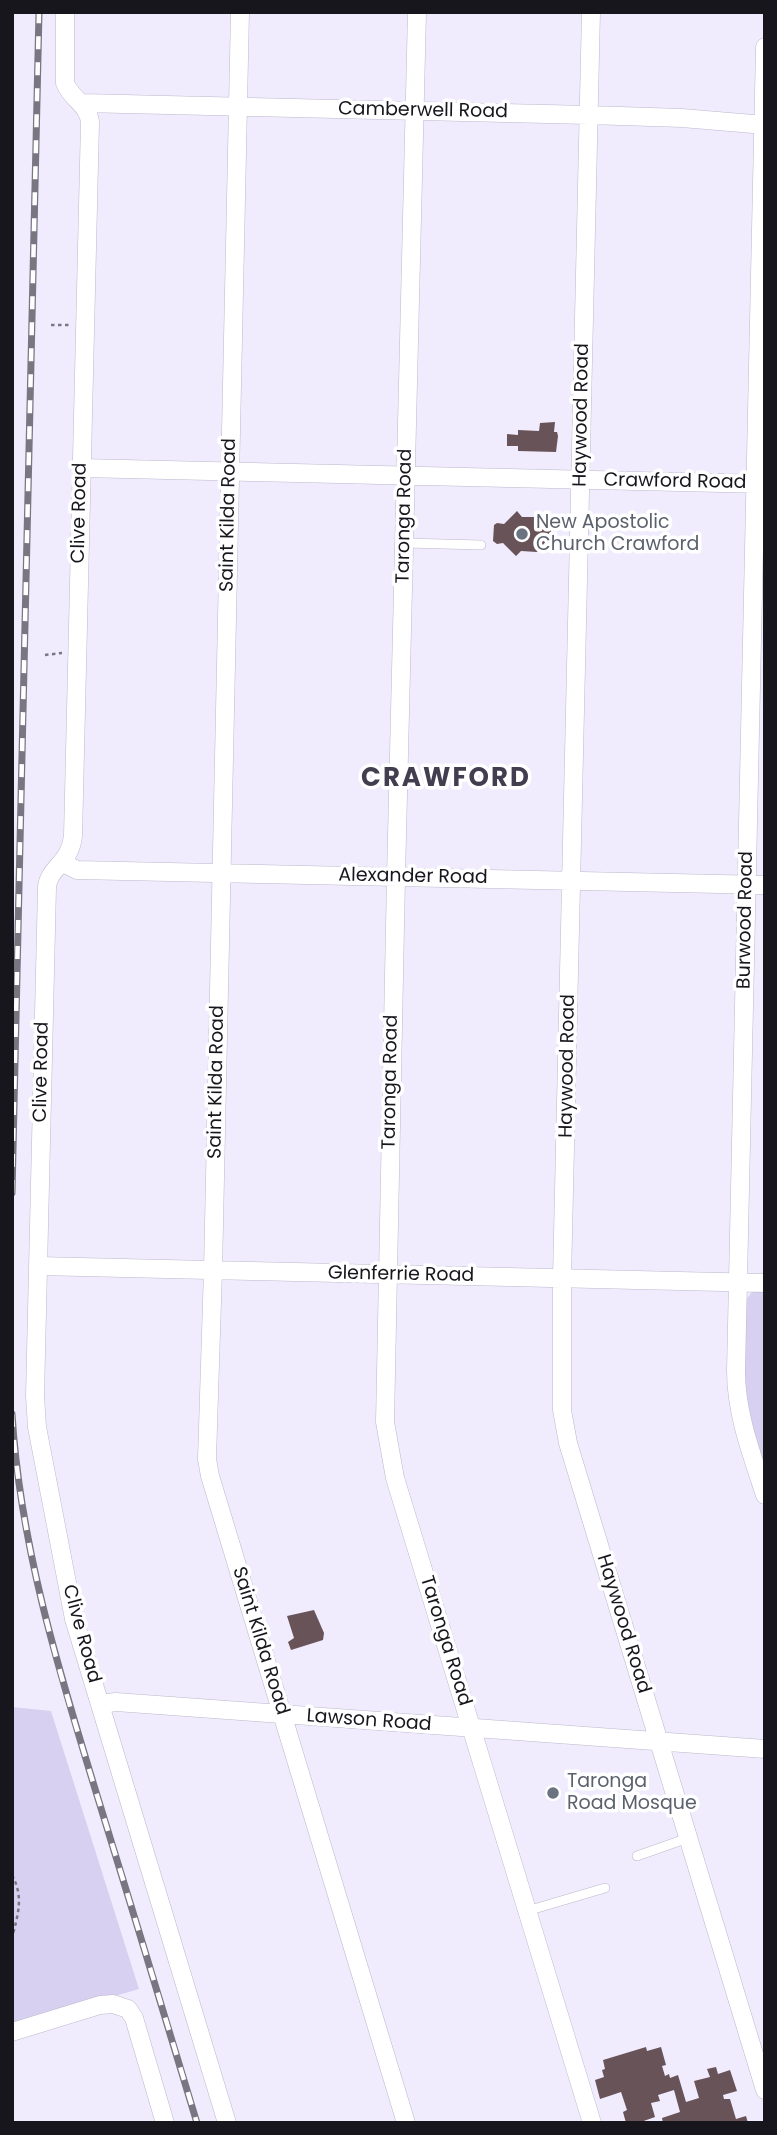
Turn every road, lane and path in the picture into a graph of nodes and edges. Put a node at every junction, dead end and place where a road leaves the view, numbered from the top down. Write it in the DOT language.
graph roads {
  1 [pos="65,12"];
  2 [pos="240,12"];
  3 [pos="417,12"];
  4 [pos="591,12"];
  5 [pos="765,47"];
  6 [pos="82,103"];
  7 [pos="239,107"];
  8 [pos="415,111"];
  9 [pos="589,115"];
  10 [pos="764,125"];
  11 [pos="51,325"];
  12 [pos="59,325"];
  13 [pos="81,468"];
  14 [pos="230,472"];
  15 [pos="406,475"];
  16 [pos="581,480"];
  17 [pos="760,484"];
  18 [pos="405,543"];
  19 [pos="481,545"];
  20 [pos="45,655"];
  21 [pos="52,655"];
  22 [pos="63,863"];
  23 [pos="222,873"];
  24 [pos="396,877"];
  25 [pos="572,880"];
  26 [pos="756,885"];
  27 [pos="38,1266"];
  28 [pos="213,1270"];
  29 [pos="387,1274"];
  30 [pos="562,1278"];
  31 [pos="738,1282"];
  32 [pos="765,1283"];
  33 [pos="765,1350"];
  34 [pos="765,1372"];
  35 [pos="765,1495"];
  36 [pos="100,1704"];
  37 [pos="282,1714"];
  38 [pos="471,1728"];
  39 [pos="658,1741"];
  40 [pos="765,1749"];
  41 [pos="688,1838"];
  42 [pos="637,1856"];
  43 [pos="12,1875"];
  44 [pos="605,1888"];
  45 [pos="527,1911"];
  46 [pos="12,1937"];
  47 [pos="12,2032"];
  48 [pos="765,2090"];
  49 [pos="165,2123"];
  50 [pos="227,2123"];
  51 [pos="406,2123"];
  52 [pos="592,2123"];
  1 -- 6 [label="street, Clive Road"];
  2 -- 7 [label="street, Saint Kilda Road"];
  3 -- 8 [label="street, Taronga Road"];
  4 -- 9 [label="street, Haywood Road"];
  5 -- 10 [label="street, Burwood Road"];
  6 -- 7 [label="street, Camberwell Road"];
  6 -- 13 [label="street, Clive Road"];
  7 -- 8 [label="street, Camberwell Road"];
  7 -- 14 [label="street, Saint Kilda Road"];
  8 -- 9 [label="street, Camberwell Road"];
  8 -- 15 [label="street, Taronga Road"];
  9 -- 10 [label="street, Camberwell Road"];
  9 -- 16 [label="street, Haywood Road"];
  10 -- 17 [label="street, Burwood Road"];
  11 -- 12 [label="path"];
  13 -- 14 [label="street, Crawford Road"];
  13 -- 22 [label="street, Clive Road"];
  14 -- 15 [label="street, Crawford Road"];
  14 -- 23 [label="street, Saint Kilda Road"];
  15 -- 16 [label="street, Crawford Road"];
  15 -- 18 [label="street, Taronga Road"];
  16 -- 17 [label="street, Crawford Road"];
  16 -- 25 [label="street, Haywood Road"];
  17 -- 26 [label="street, Burwood Road"];
  18 -- 19 [label="lane"];
  18 -- 24 [label="street, Taronga Road"];
  20 -- 21 [label="path"];
  22 -- 23 [label="street, Alexander Road"];
  22 -- 27 [label="street, Clive Road"];
  23 -- 24 [label="street, Alexander Road"];
  23 -- 28 [label="street, Saint Kilda Road"];
  24 -- 25 [label="street, Alexander Road"];
  24 -- 29 [label="street, Taronga Road"];
  25 -- 26 [label="street, Alexander Road"];
  25 -- 30 [label="street, Haywood Road"];
  26 -- 31 [label="street, Burwood Road"];
  27 -- 28 [label="street, Glenferrie Road"];
  27 -- 36 [label="street, Clive Road"];
  28 -- 29 [label="street, Glenferrie Road"];
  28 -- 37 [label="street, Saint Kilda Road"];
  29 -- 30 [label="street, Glenferrie Road"];
  29 -- 38 [label="street, Taronga Road"];
  30 -- 31 [label="street, Glenferrie Road"];
  30 -- 39 [label="street, Haywood Road"];
  31 -- 32 [label="street, Glenferrie Road"];
  31 -- 35 [label="street, Burwood Road"];
  33 -- 34 [label="path"];
  36 -- 37 [label="street, Lawson Road"];
  36 -- 50 [label="street, Clive Road"];
  37 -- 38 [label="street, Lawson Road"];
  37 -- 51 [label="street, Saint Kilda Road"];
  38 -- 39 [label="street, Lawson Road"];
  38 -- 45 [label="street, Taronga Road"];
  39 -- 40 [label="street, Lawson Road"];
  39 -- 41 [label="street, Haywood Road"];
  41 -- 42 [label="lane"];
  41 -- 48 [label="street, Haywood Road"];
  43 -- 46 [label="path"];
  44 -- 45 [label="lane"];
  45 -- 52 [label="street, Taronga Road"];
  47 -- 49 [label="street"];
}
